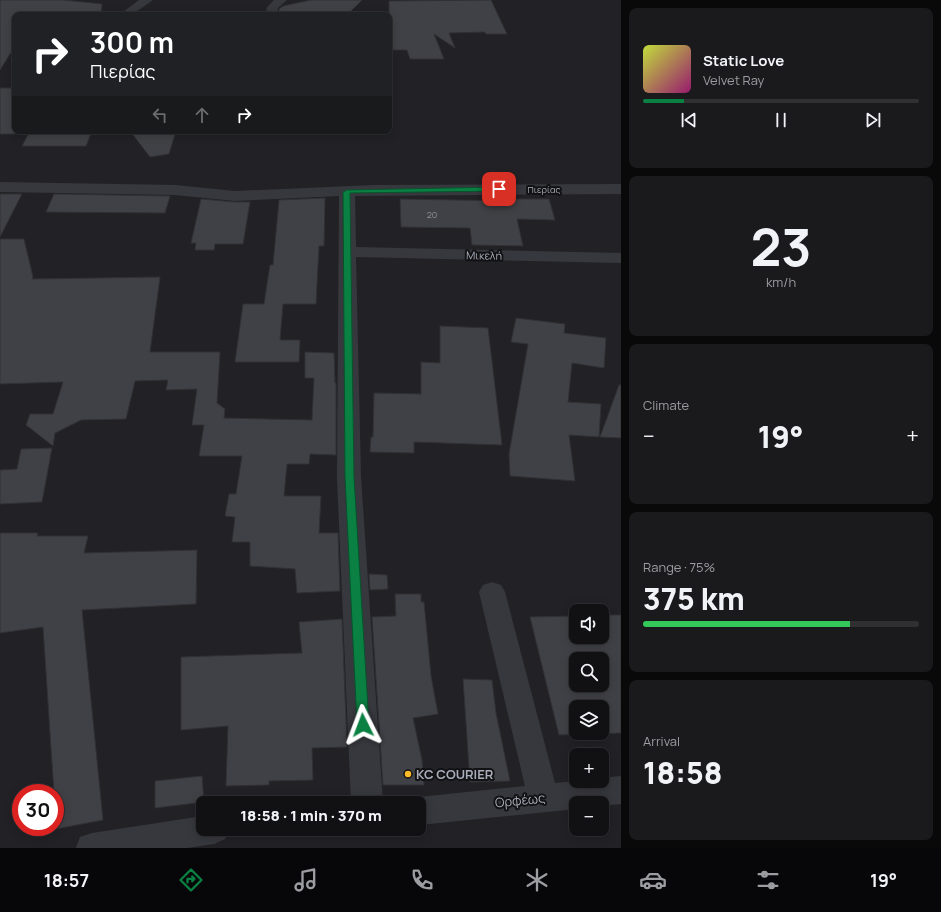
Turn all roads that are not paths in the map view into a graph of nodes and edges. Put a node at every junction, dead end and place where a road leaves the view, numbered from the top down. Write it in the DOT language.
graph roads {
  1 [pos="147,0"];
  2 [pos="281,0"];
  3 [pos="129,12"];
  4 [pos="272,12"];
  5 [pos="0,187"];
  6 [pos="621,189"];
  7 [pos="347,192"];
  8 [pos="347,252"];
  9 [pos="621,258"];
  10 [pos="492,592"];
  11 [pos="621,790"];
  12 [pos="367,796"];
  13 [pos="543,797"];
  14 [pos="426,809"];
  15 [pos="196,832"];
  16 [pos="92,848"];
  1 -- 3 [label="street"];
  2 -- 4 [label="street"];
  5 -- 7 [label="street, Πιερίας"];
  6 -- 7 [label="street, Πιερίας"];
  7 -- 8 [label="street"];
  8 -- 9 [label="street, Μικελή"];
  8 -- 12 [label="street"];
  10 -- 13 [label="street"];
  11 -- 13 [label="street, Ορφέως"];
  13 -- 14 [label="street, Ορφέως"];
  15 -- 16 [label="street"];
}
